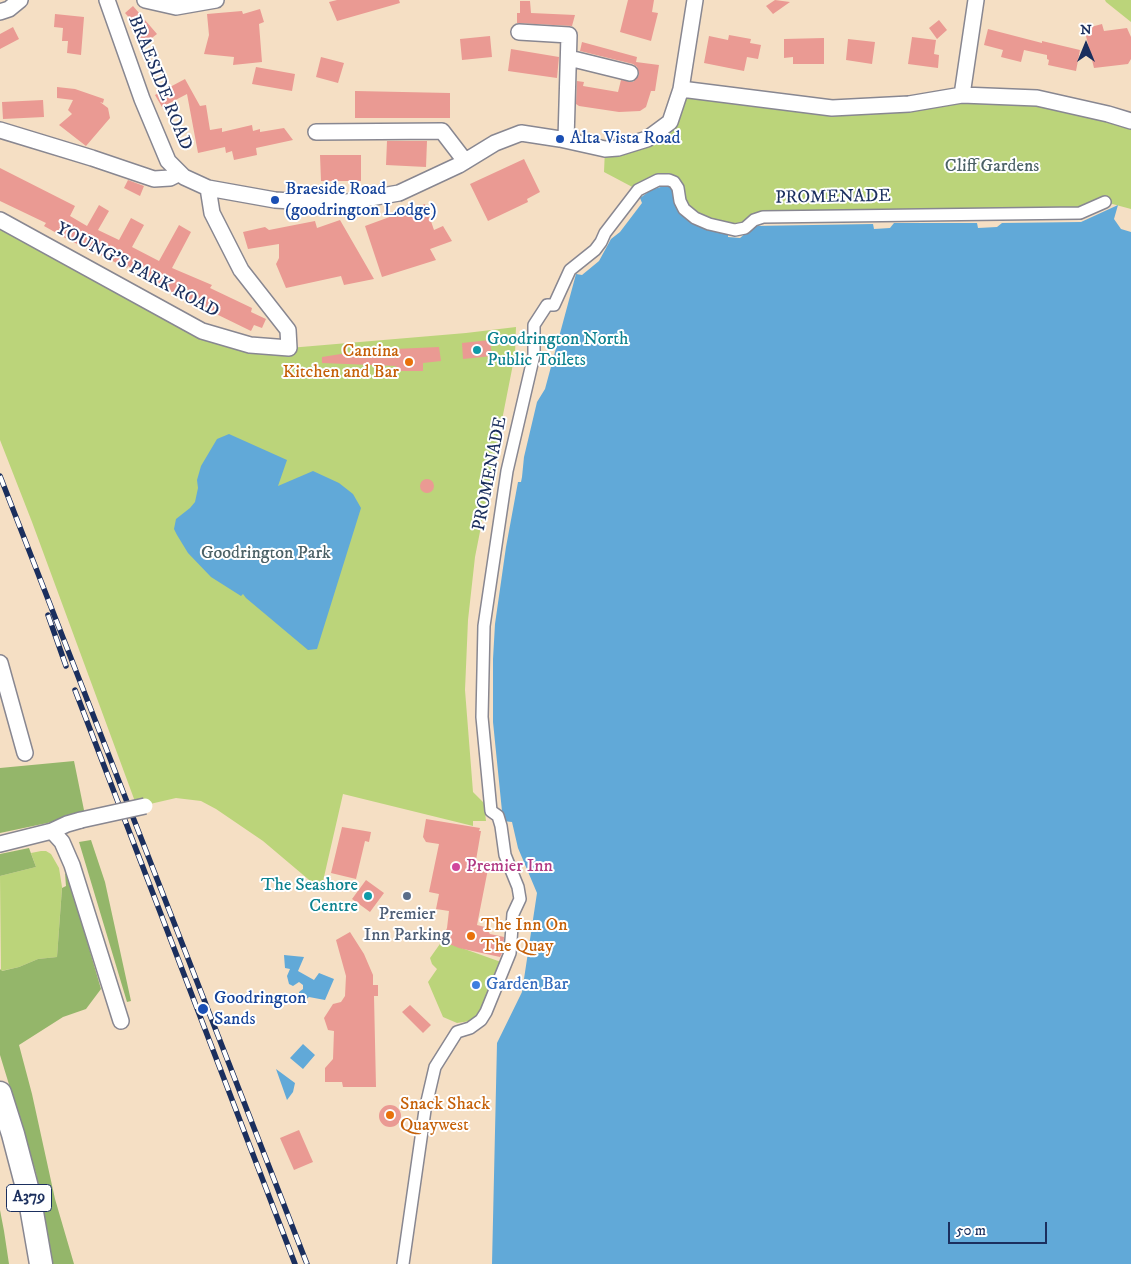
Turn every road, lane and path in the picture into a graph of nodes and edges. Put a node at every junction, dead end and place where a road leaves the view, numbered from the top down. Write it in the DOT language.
graph roads {
  1 [pos="20,0"];
  2 [pos="107,0"];
  3 [pos="145,0"];
  4 [pos="216,0"];
  5 [pos="694,0"];
  6 [pos="976,0"];
  7 [pos="0,12"];
  8 [pos="520,32"];
  9 [pos="569,58"];
  10 [pos="630,73"];
  11 [pos="681,89"];
  12 [pos="962,95"];
  13 [pos="1131,121"];
  14 [pos="0,130"];
  15 [pos="316,132"];
  16 [pos="566,140"];
  17 [pos="465,161"];
  18 [pos="180,173"];
  19 [pos="208,188"];
  20 [pos="1105,202"];
  21 [pos="0,220"];
  22 [pos="0,663"];
  23 [pos="25,753"];
  24 [pos="144,806"];
  25 [pos="52,831"];
  26 [pos="0,844"];
  27 [pos="121,1021"];
  28 [pos="0,1093"];
  29 [pos="41,1264"];
  30 [pos="403,1264"];
  1 -- 7 [label="street"];
  2 -- 18 [label="street, BRAESIDE ROAD"];
  3 -- 4 [label="street"];
  5 -- 11 [label="street"];
  6 -- 12 [label="street"];
  8 -- 9 [label="street"];
  9 -- 10 [label="street"];
  9 -- 16 [label="street"];
  11 -- 12 [label="street"];
  11 -- 16 [label="street"];
  12 -- 13 [label="street"];
  14 -- 18 [label="street"];
  15 -- 17 [label="street"];
  16 -- 17 [label="street"];
  17 -- 19 [label="street"];
  18 -- 19 [label="street, BRAESIDE ROAD"];
  19 -- 21 [label="street, YOUNG'S PARK ROAD"];
  20 -- 30 [label="street, PROMENADE"];
  22 -- 23 [label="street"];
  24 -- 25 [label="street, bridge"];
  25 -- 26 [label="street"];
  25 -- 27 [label="street"];
  28 -- 29 [label="main road, A379"];
}
